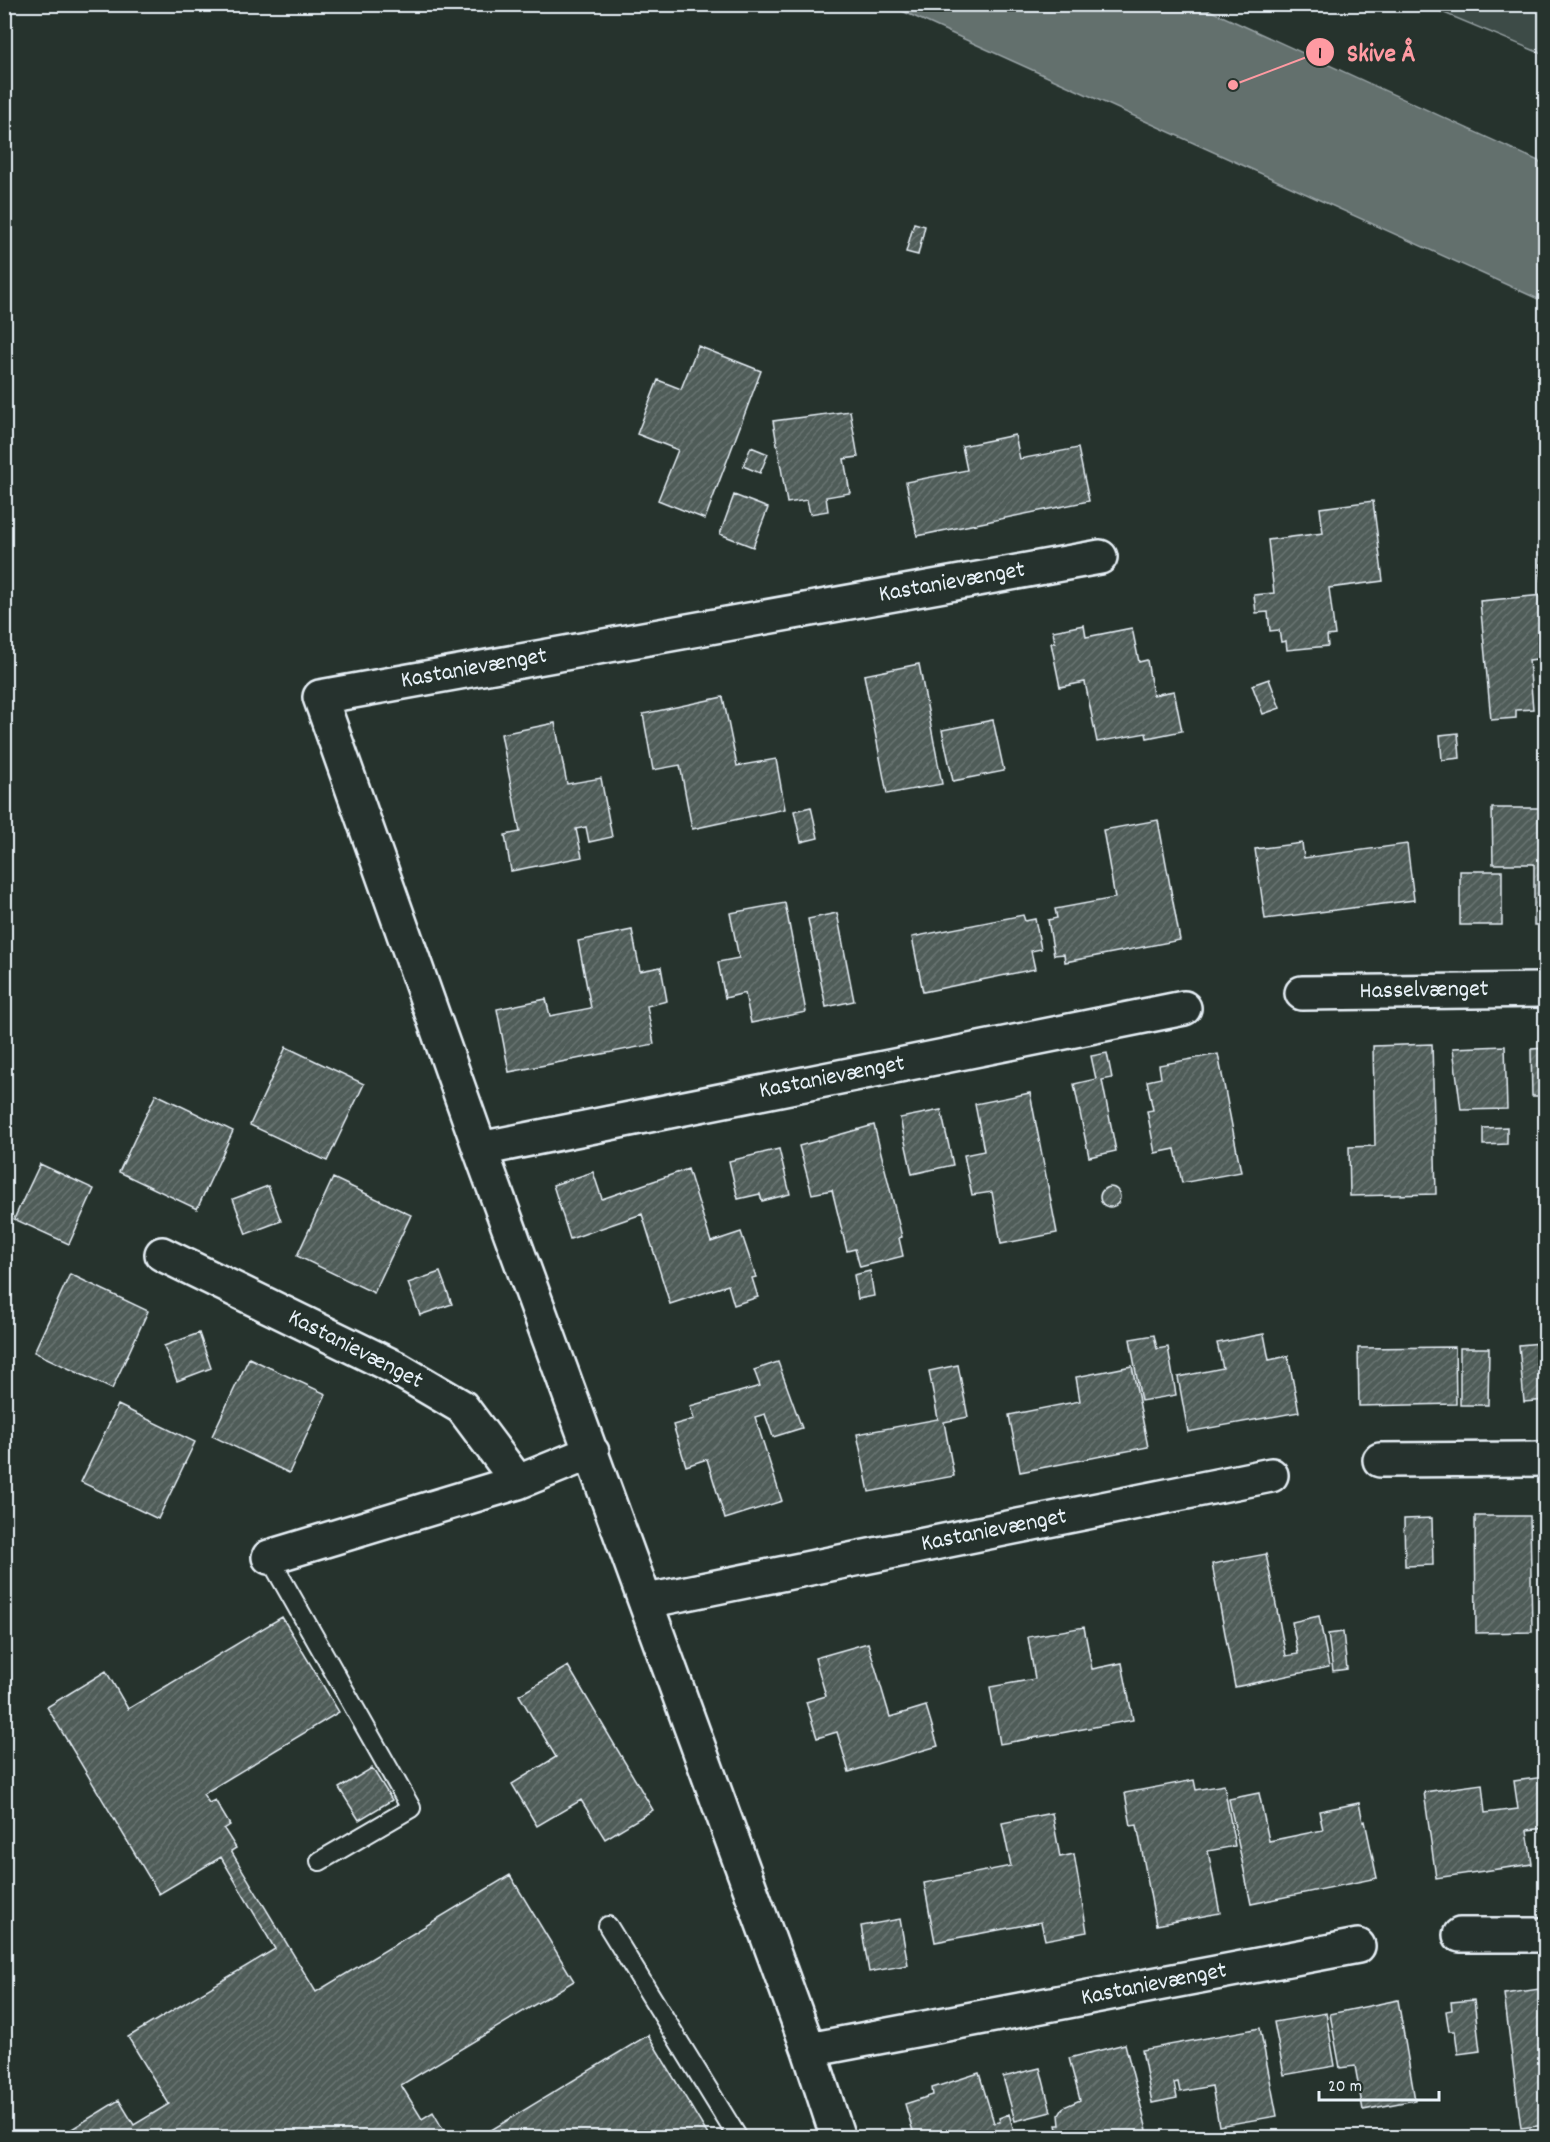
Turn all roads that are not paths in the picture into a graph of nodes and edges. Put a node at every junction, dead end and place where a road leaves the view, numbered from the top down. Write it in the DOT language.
graph roads {
  1 [pos="1100,557"];
  2 [pos="1545,990"];
  3 [pos="1302,993"];
  4 [pos="1184,1008"];
  5 [pos="480,1149"];
  6 [pos="162,1254"];
  7 [pos="592,1452"];
  8 [pos="1380,1460"];
  9 [pos="1545,1460"];
  10 [pos="1271,1475"];
  11 [pos="518,1482"];
  12 [pos="269,1557"];
  13 [pos="647,1601"];
  14 [pos="320,1861"];
  15 [pos="608,1926"];
  16 [pos="1460,1935"];
  17 [pos="1545,1935"];
  18 [pos="1358,1946"];
  19 [pos="809,2049"];
  20 [pos="738,2138"];
  21 [pos="838,2138"];
  1 -- 5 [label="street, Kastanievænget"];
  2 -- 3 [label="street, Hasselvænget"];
  4 -- 5 [label="street, Kastanievænget"];
  5 -- 7 [label="street, Kastanievænget"];
  6 -- 11 [label="street, Kastanievænget"];
  7 -- 11 [label="street"];
  7 -- 13 [label="street, Kastanievænget"];
  8 -- 9 [label="street"];
  10 -- 13 [label="street, Kastanievænget"];
  11 -- 12 [label="street"];
  12 -- 14 [label="lane"];
  13 -- 19 [label="street, Kastanievænget"];
  15 -- 20 [label="lane"];
  16 -- 17 [label="street"];
  18 -- 19 [label="street, Kastanievænget"];
  19 -- 21 [label="street, Kastanievænget"];
}
